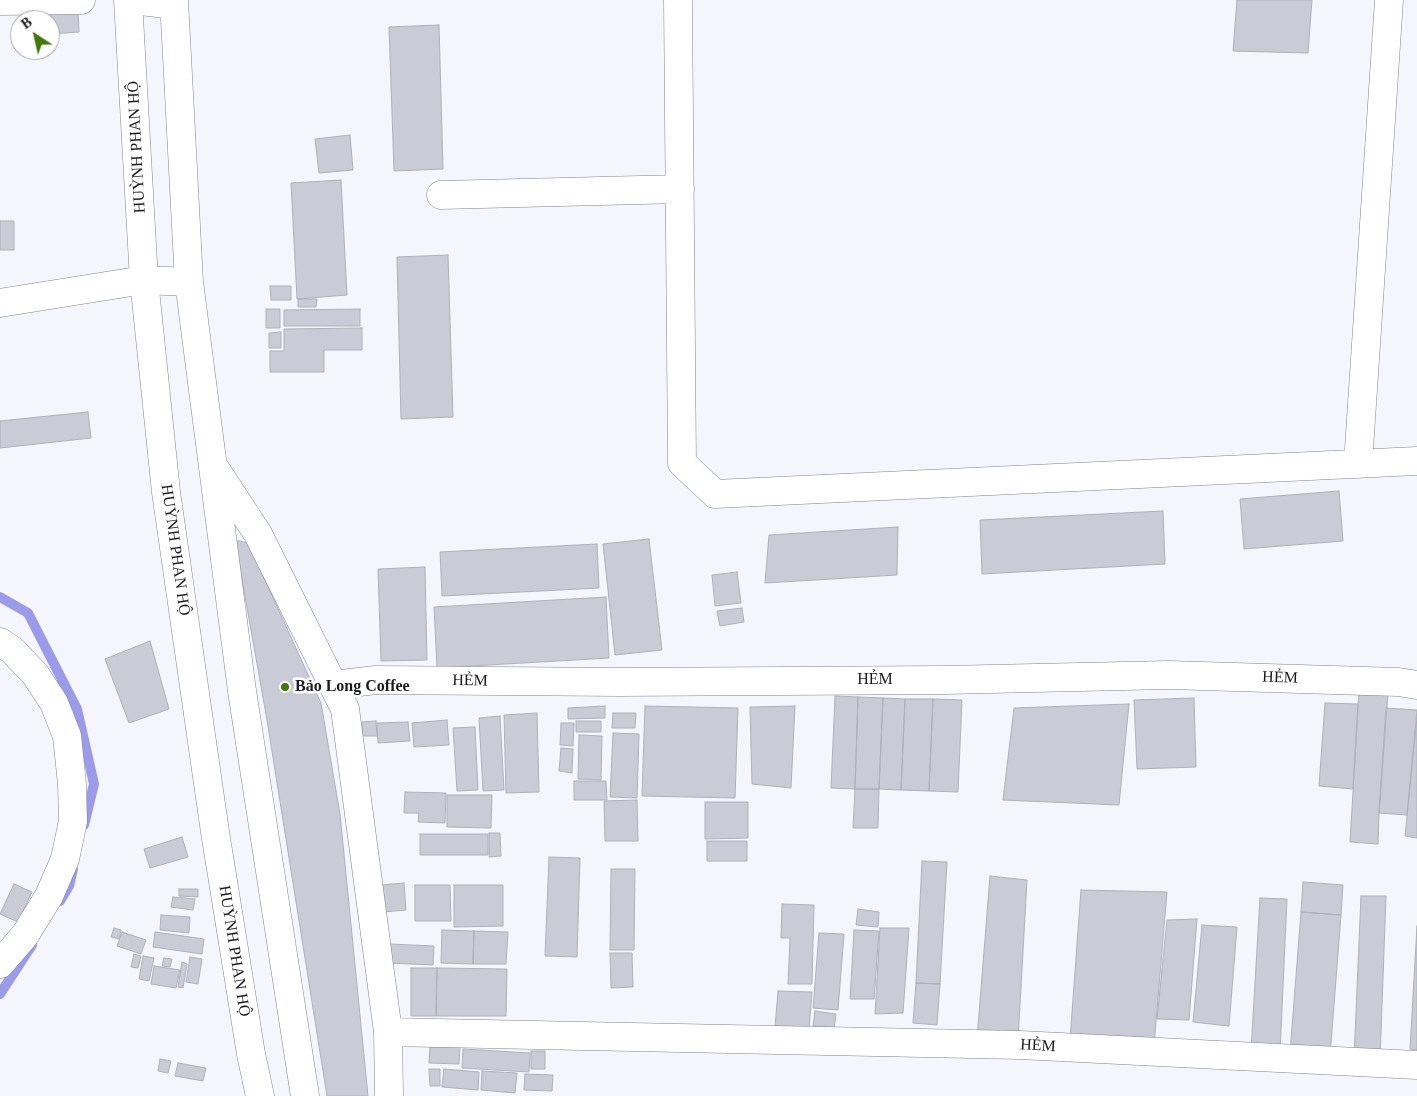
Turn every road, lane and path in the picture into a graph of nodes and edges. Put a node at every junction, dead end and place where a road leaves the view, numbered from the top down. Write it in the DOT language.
graph roads {
  1 [pos="80,0"];
  2 [pos="128,0"];
  3 [pos="133,0"];
  4 [pos="678,0"];
  5 [pos="1389,0"];
  6 [pos="0,1"];
  7 [pos="174,2"];
  8 [pos="680,189"];
  9 [pos="442,196"];
  10 [pos="144,280"];
  11 [pos="189,282"];
  12 [pos="0,303"];
  13 [pos="1417,461"];
  14 [pos="213,464"];
  15 [pos="1358,464"];
  16 [pos="0,642"];
  17 [pos="1417,684"];
  18 [pos="333,686"];
  19 [pos="0,964"];
  20 [pos="388,1032"];
  21 [pos="1417,1065"];
  22 [pos="260,1096"];
  23 [pos="305,1096"];
  24 [pos="389,1096"];
  1 -- 6 [label="street"];
  2 -- 10 [label="street, HUỲNH PHAN HỘ"];
  3 -- 7 [label="street"];
  4 -- 8 [label="street"];
  5 -- 15 [label="street"];
  7 -- 11 [label="street"];
  8 -- 9 [label="street"];
  8 -- 15 [label="street"];
  10 -- 11 [label="street"];
  10 -- 12 [label="street"];
  10 -- 22 [label="street, HUỲNH PHAN HỘ"];
  11 -- 14 [label="street"];
  13 -- 15 [label="street"];
  14 -- 18 [label="street"];
  14 -- 23 [label="street"];
  16 -- 19 [label="street"];
  17 -- 18 [label="street, HẺM"];
  18 -- 20 [label="street"];
  20 -- 21 [label="street, HẺM"];
  20 -- 24 [label="street"];
}
